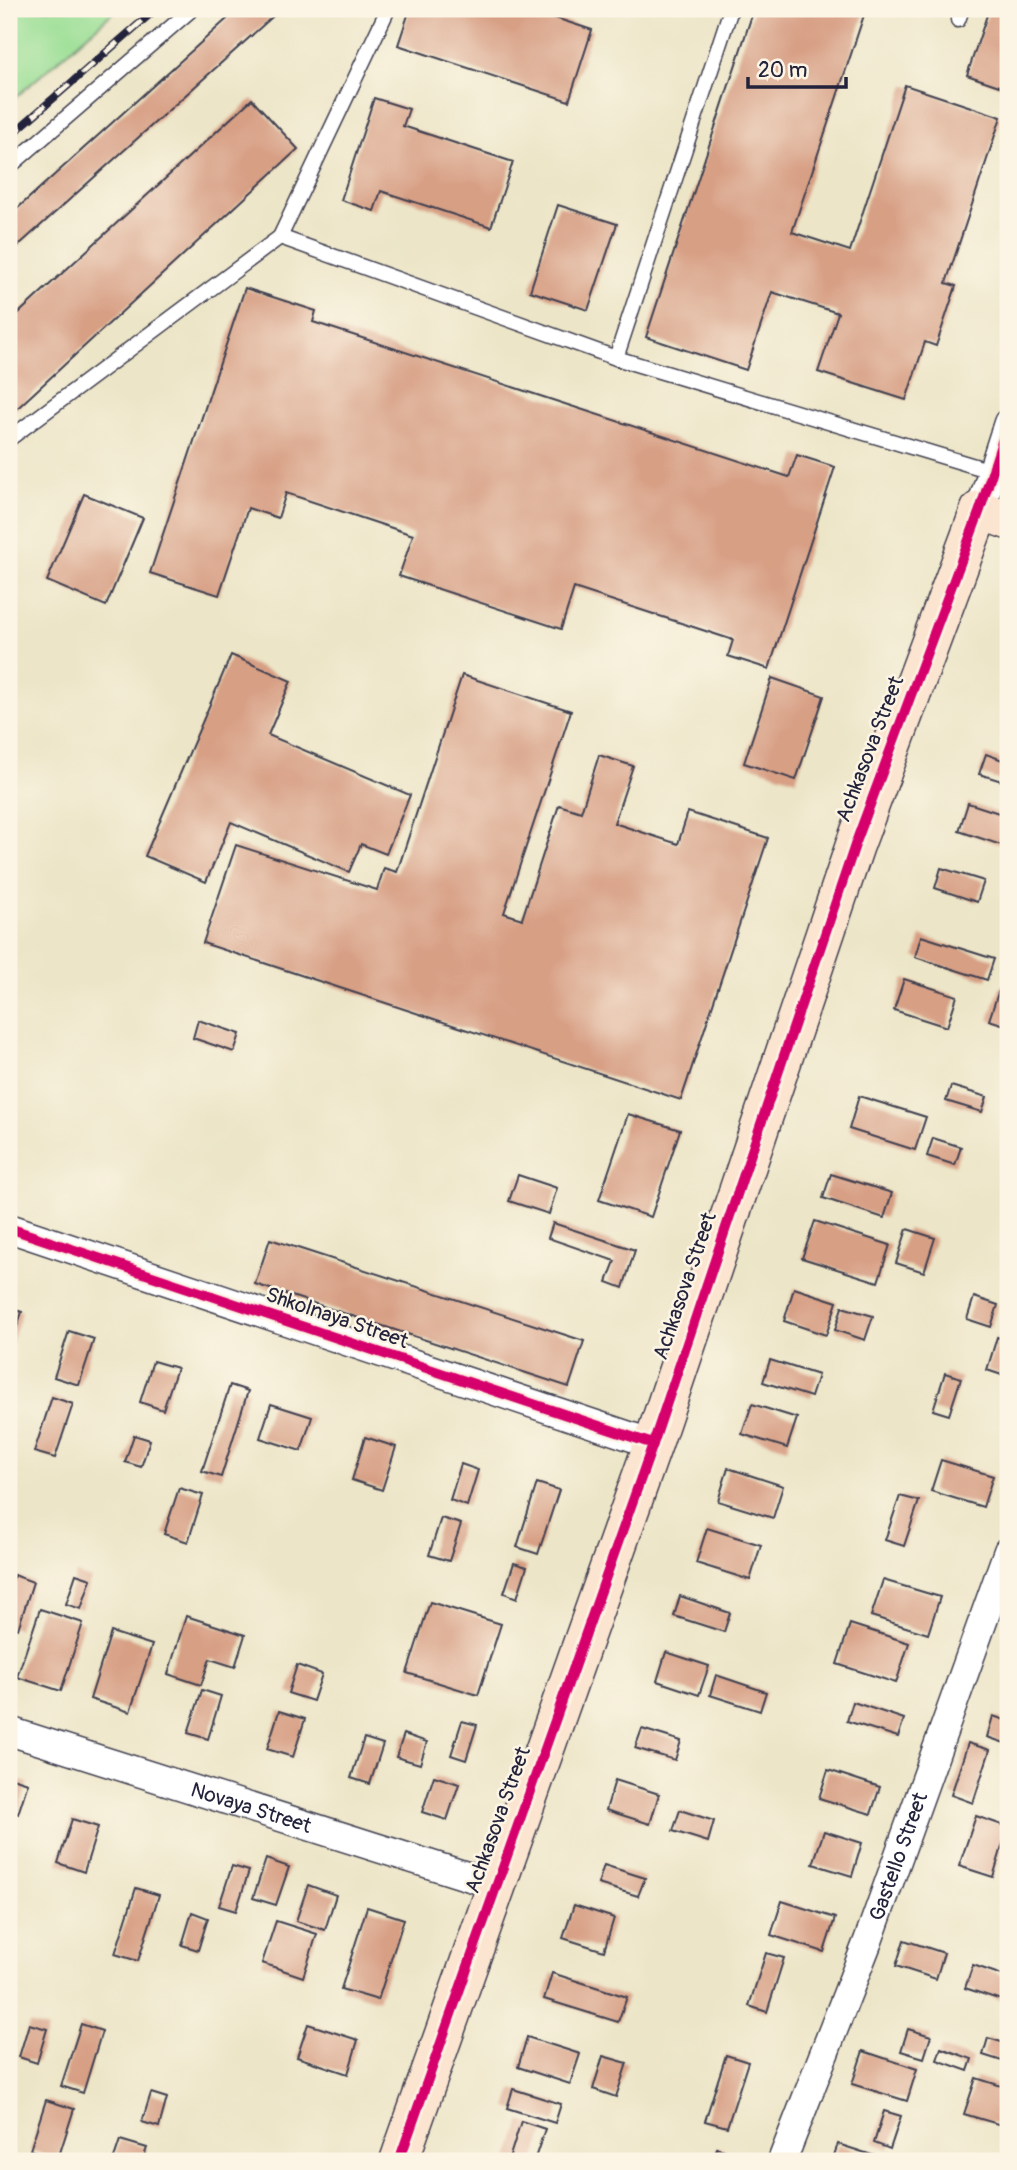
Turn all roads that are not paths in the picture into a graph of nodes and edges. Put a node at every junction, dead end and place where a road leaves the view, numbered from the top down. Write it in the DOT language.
graph roads {
  1 [pos="192,9"];
  2 [pos="388,9"];
  3 [pos="731,9"];
  4 [pos="9,167"];
  5 [pos="280,237"];
  6 [pos="616,358"];
  7 [pos="1008,423"];
  8 [pos="9,439"];
  9 [pos="991,471"];
  10 [pos="994,515"];
  11 [pos="9,1228"];
  12 [pos="653,1444"];
  13 [pos="1008,1550"];
  14 [pos="9,1731"];
  15 [pos="495,1885"];
  16 [pos="399,2161"];
  17 [pos="782,2161"];
  1 -- 4 [label="lane"];
  2 -- 5 [label="lane"];
  3 -- 6 [label="lane"];
  5 -- 6 [label="lane"];
  5 -- 8 [label="lane"];
  6 -- 9 [label="lane"];
  7 -- 9 [label="street, Achkasova Street"];
  9 -- 10 [label="street, Achkasova Street"];
  10 -- 12 [label="street, Achkasova Street"];
  11 -- 12 [label="street, Shkolnaya Street"];
  12 -- 15 [label="street, Achkasova Street"];
  13 -- 17 [label="street, Gastello Street"];
  14 -- 15 [label="street, Novaya Street"];
  15 -- 16 [label="street, Achkasova Street"];
}
